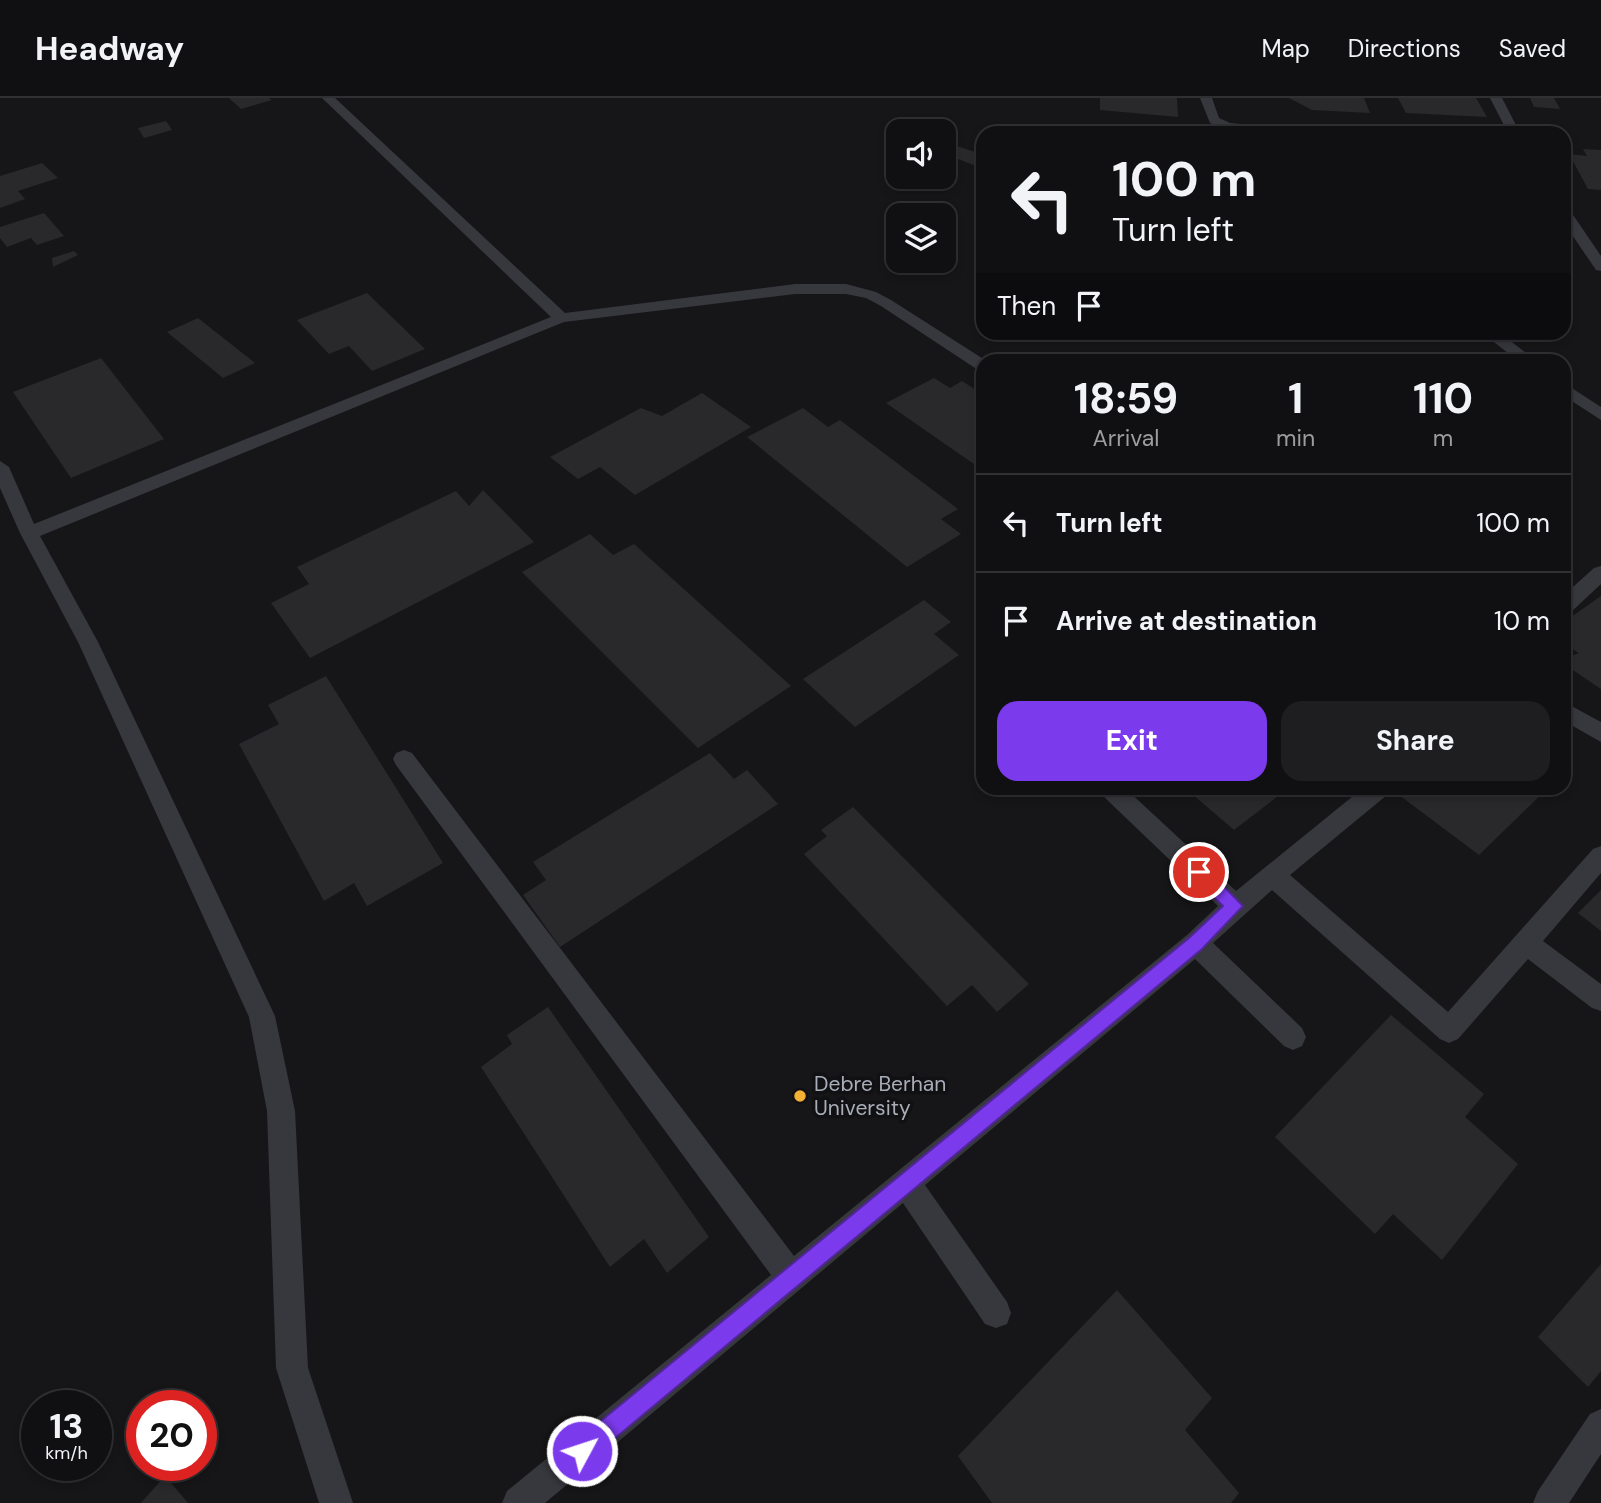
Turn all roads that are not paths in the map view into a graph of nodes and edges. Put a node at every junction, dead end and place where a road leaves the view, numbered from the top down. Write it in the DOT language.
graph roads {
  1 [pos="328,98"];
  2 [pos="1206,98"];
  3 [pos="1496,98"];
  4 [pos="1225,126"];
  5 [pos="1510,126"];
  6 [pos="1571,222"];
  7 [pos="1601,267"];
  8 [pos="561,318"];
  9 [pos="1499,340"];
  10 [pos="1519,354"];
  11 [pos="976,362"];
  12 [pos="1571,393"];
  13 [pos="1601,415"];
  14 [pos="0,467"];
  15 [pos="30,533"];
  16 [pos="1601,573"];
  17 [pos="1571,601"];
  18 [pos="1571,714"];
  19 [pos="1601,733"];
  20 [pos="404,759"];
  21 [pos="1117,795"];
  22 [pos="1370,795"];
  23 [pos="1601,856"];
  24 [pos="1272,875"];
  25 [pos="1234,906"];
  26 [pos="1196,943"];
  27 [pos="1526,943"];
  28 [pos="1601,999"];
  29 [pos="1293,1037"];
  30 [pos="906,1182"];
  31 [pos="792,1278"];
  32 [pos="996,1313"];
  33 [pos="1601,1425"];
  34 [pos="336,1503"];
  35 [pos="519,1503"];
  36 [pos="1550,1503"];
  1 -- 8 [label="lane"];
  2 -- 4 [label="lane"];
  3 -- 5 [label="lane"];
  6 -- 7 [label="lane"];
  8 -- 11 [label="lane"];
  8 -- 15 [label="lane"];
  9 -- 10 [label="lane"];
  12 -- 13 [label="lane"];
  14 -- 15 [label="lane"];
  15 -- 34 [label="lane"];
  16 -- 17 [label="lane"];
  18 -- 19 [label="lane"];
  20 -- 31 [label="lane"];
  21 -- 25 [label="lane"];
  22 -- 24 [label="lane"];
  23 -- 27 [label="lane"];
  24 -- 25 [label="lane"];
  24 -- 27 [label="lane"];
  25 -- 26 [label="lane"];
  26 -- 29 [label="lane"];
  26 -- 30 [label="lane"];
  27 -- 28 [label="lane"];
  30 -- 31 [label="lane"];
  30 -- 32 [label="lane"];
  31 -- 35 [label="lane"];
  33 -- 36 [label="lane"];
}
